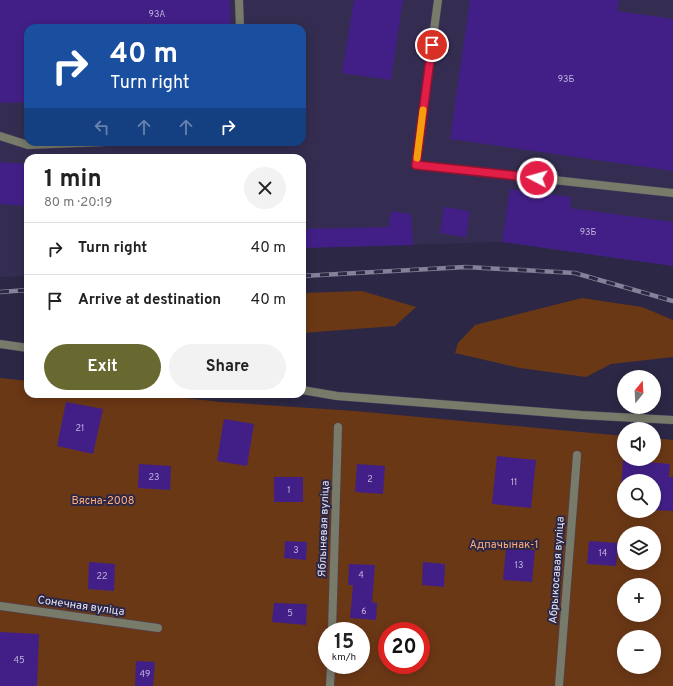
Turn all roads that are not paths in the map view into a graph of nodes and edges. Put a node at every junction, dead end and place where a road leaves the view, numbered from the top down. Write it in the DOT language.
graph roads {
  1 [pos="239,0"];
  2 [pos="438,0"];
  3 [pos="240,24"];
  4 [pos="0,136"];
  5 [pos="24,144"];
  6 [pos="673,193"];
  7 [pos="0,344"];
  8 [pos="24,347"];
  9 [pos="306,391"];
  10 [pos="673,420"];
  11 [pos="338,427"];
  12 [pos="577,455"];
  13 [pos="0,606"];
  14 [pos="332,622"];
  15 [pos="158,628"];
  16 [pos="331,674"];
  17 [pos="330,686"];
  18 [pos="559,686"];
  1 -- 3 [label="lane"];
  2 -- 6 [label="lane"];
  4 -- 5 [label="lane"];
  7 -- 8 [label="lane"];
  9 -- 10 [label="lane"];
  11 -- 14 [label="lane, Яблыневая вуліца"];
  12 -- 18 [label="lane, Абрыкосавая вуліца"];
  13 -- 15 [label="lane, Сонечная вуліца"];
  16 -- 17 [label="lane"];
}
